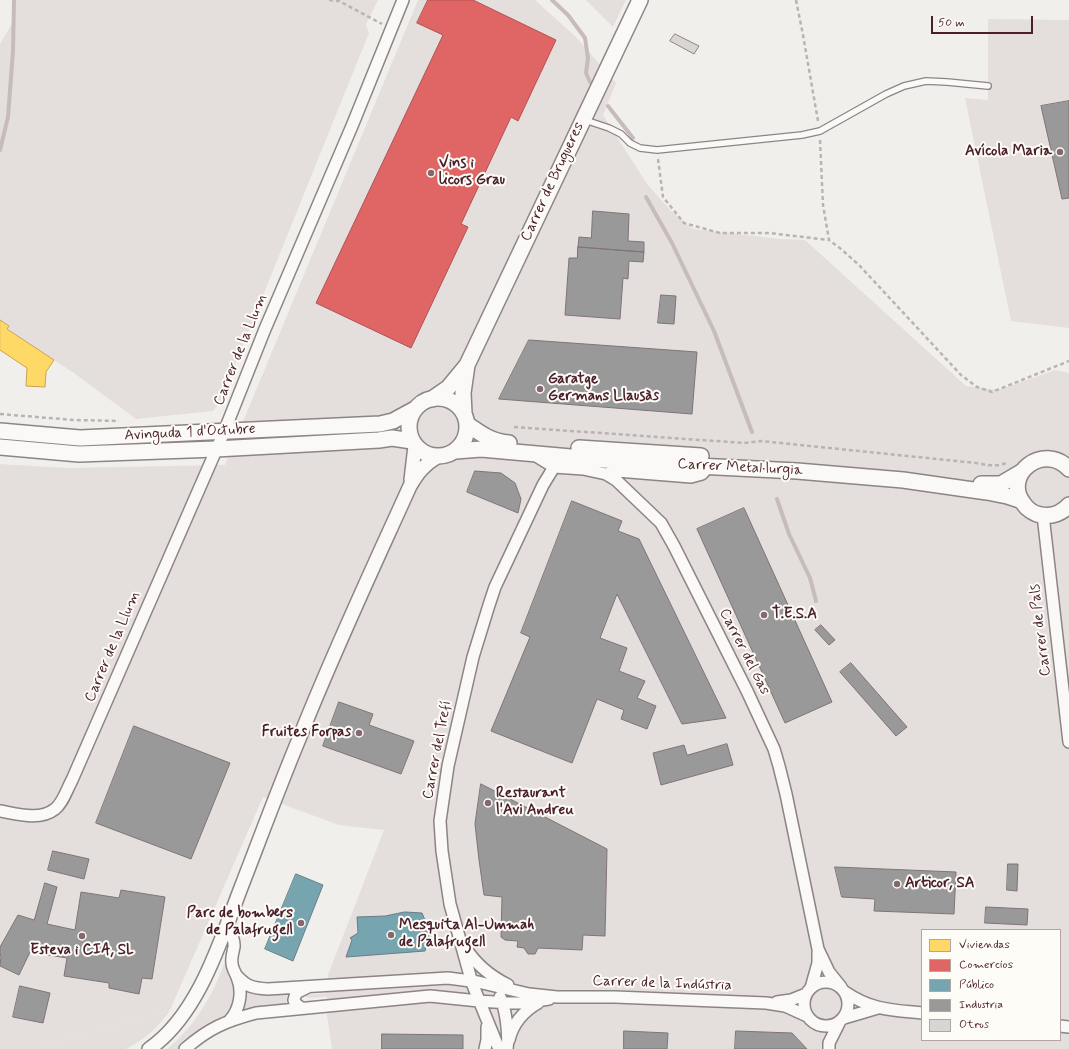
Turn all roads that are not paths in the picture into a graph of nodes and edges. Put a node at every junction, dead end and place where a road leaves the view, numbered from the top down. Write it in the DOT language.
graph roads {
  1 [pos="403,0"];
  2 [pos="640,0"];
  3 [pos="988,86"];
  4 [pos="583,119"];
  5 [pos="467,365"];
  6 [pos="432,399"];
  7 [pos="415,409"];
  8 [pos="465,419"];
  9 [pos="0,431"];
  10 [pos="224,432"];
  11 [pos="413,444"];
  12 [pos="0,447"];
  13 [pos="216,449"];
  14 [pos="456,451"];
  15 [pos="532,454"];
  16 [pos="437,457"];
  17 [pos="554,467"];
  18 [pos="708,467"];
  19 [pos="1069,469"];
  20 [pos="1023,471"];
  21 [pos="606,474"];
  22 [pos="410,486"];
  23 [pos="1022,501"];
  24 [pos="1068,507"];
  25 [pos="1043,515"];
  26 [pos="1069,742"];
  27 [pos="0,812"];
  28 [pos="227,924"];
  29 [pos="459,937"];
  30 [pos="818,949"];
  31 [pos="462,950"];
  32 [pos="236,976"];
  33 [pos="443,978"];
  34 [pos="479,982"];
  35 [pos="310,986"];
  36 [pos="495,986"];
  37 [pos="843,990"];
  38 [pos="808,991"];
  39 [pos="529,994"];
  40 [pos="557,997"];
  41 [pos="407,998"];
  42 [pos="467,1000"];
  43 [pos="479,1002"];
  44 [pos="541,1002"];
  45 [pos="503,1003"];
  46 [pos="766,1003"];
  47 [pos="301,1008"];
  48 [pos="879,1008"];
  49 [pos="921,1013"];
  50 [pos="807,1016"];
  51 [pos="485,1018"];
  52 [pos="230,1020"];
  53 [pos="841,1020"];
  54 [pos="817,1024"];
  55 [pos="504,1047"];
  56 [pos="149,1049"];
  57 [pos="186,1049"];
  58 [pos="484,1049"];
  59 [pos="828,1049"];
  1 -- 10 [label="street, Carrer de la Llum"];
  2 -- 4 [label="main road, Carrer de Brugueres"];
  3 -- 4 [label="lane"];
  4 -- 5 [label="main road, Carrer de Brugueres"];
  5 -- 6 [label="main road"];
  5 -- 8 [label="main road"];
  6 -- 7 [label="main road"];
  6 -- 8 [label="main road"];
  7 -- 10 [label="main road, Avinguda 1 d'Octubre"];
  7 -- 11 [label="main road"];
  8 -- 14 [label="main road"];
  8 -- 20 [label="main road, Carrer Metal·lurgia"];
  9 -- 10 [label="main road, Avinguda 1 d'Octubre"];
  10 -- 13 [label="street, Carrer de la Llum"];
  11 -- 13 [label="main road, Avinguda 1 d'Octubre"];
  11 -- 16 [label="main road"];
  11 -- 22 [label="street"];
  12 -- 13 [label="main road, Avinguda 1 d'Octubre"];
  13 -- 27 [label="street, Carrer de la Llum"];
  14 -- 15 [label="main road, Carrer Metal·lurgia"];
  14 -- 16 [label="main road"];
  15 -- 17 [label="street, Carrer del Gas"];
  15 -- 18 [label="main road, Carrer Metal·lurgia"];
  16 -- 22 [label="street"];
  17 -- 21 [label="street, Carrer del Gas"];
  17 -- 29 [label="street, Carrer del Trefí"];
  18 -- 21 [label="street"];
  18 -- 23 [label="main road, Carrer Metal·lurgia"];
  19 -- 20 [label="main road, Carrer Metal·lurgia"];
  20 -- 23 [label="main road"];
  21 -- 30 [label="street, Carrer del Gas"];
  22 -- 28 [label="street"];
  23 -- 25 [label="main road"];
  24 -- 25 [label="main road"];
  25 -- 26 [label="street, Carrer de Pals"];
  28 -- 32 [label="street"];
  28 -- 56 [label="street"];
  29 -- 31 [label="street, Carrer del Trefí"];
  29 -- 34 [label="street"];
  30 -- 37 [label="street, Carrer del Gas"];
  30 -- 38 [label="street, Carrer del Gas"];
  31 -- 33 [label="street"];
  31 -- 34 [label="street"];
  32 -- 35 [label="street, Carrer de la Indústria"];
  32 -- 52 [label="street"];
  33 -- 34 [label="street, Carrer de la Indústria"];
  33 -- 35 [label="street, Carrer de la Indústria"];
  34 -- 36 [label="street, Carrer de la Indústria"];
  34 -- 39 [label="street"];
  34 -- 41 [label="street"];
  34 -- 43 [label="street"];
  34 -- 45 [label="street"];
  35 -- 47 [label="street"];
  36 -- 39 [label="street, Carrer de la Indústria"];
  36 -- 45 [label="street"];
  37 -- 38 [label="street"];
  37 -- 48 [label="street"];
  37 -- 53 [label="street"];
  38 -- 46 [label="street, Carrer de la Indústria"];
  38 -- 50 [label="street"];
  39 -- 40 [label="street, Carrer de la Indústria"];
  40 -- 44 [label="street, Carrer de la Indústria"];
  40 -- 46 [label="street, Carrer de la Indústria"];
  41 -- 42 [label="street, Carrer de la Indústria"];
  41 -- 47 [label="street, Carrer de la Indústria"];
  42 -- 43 [label="street, Carrer de la Indústria"];
  42 -- 51 [label="street"];
  43 -- 45 [label="street, Carrer de la Indústria"];
  43 -- 51 [label="street"];
  44 -- 45 [label="street, Carrer de la Indústria"];
  44 -- 55 [label="street"];
  45 -- 55 [label="street"];
  46 -- 50 [label="street, Carrer de la Indústria"];
  47 -- 52 [label="street, Carrer de la Indústria"];
  48 -- 49 [label="street"];
  48 -- 53 [label="street"];
  50 -- 54 [label="street"];
  51 -- 55 [label="street"];
  51 -- 58 [label="street"];
  52 -- 57 [label="street, Carrer de la Indústria"];
  53 -- 54 [label="street"];
  53 -- 59 [label="street"];
  54 -- 59 [label="street"];
}
